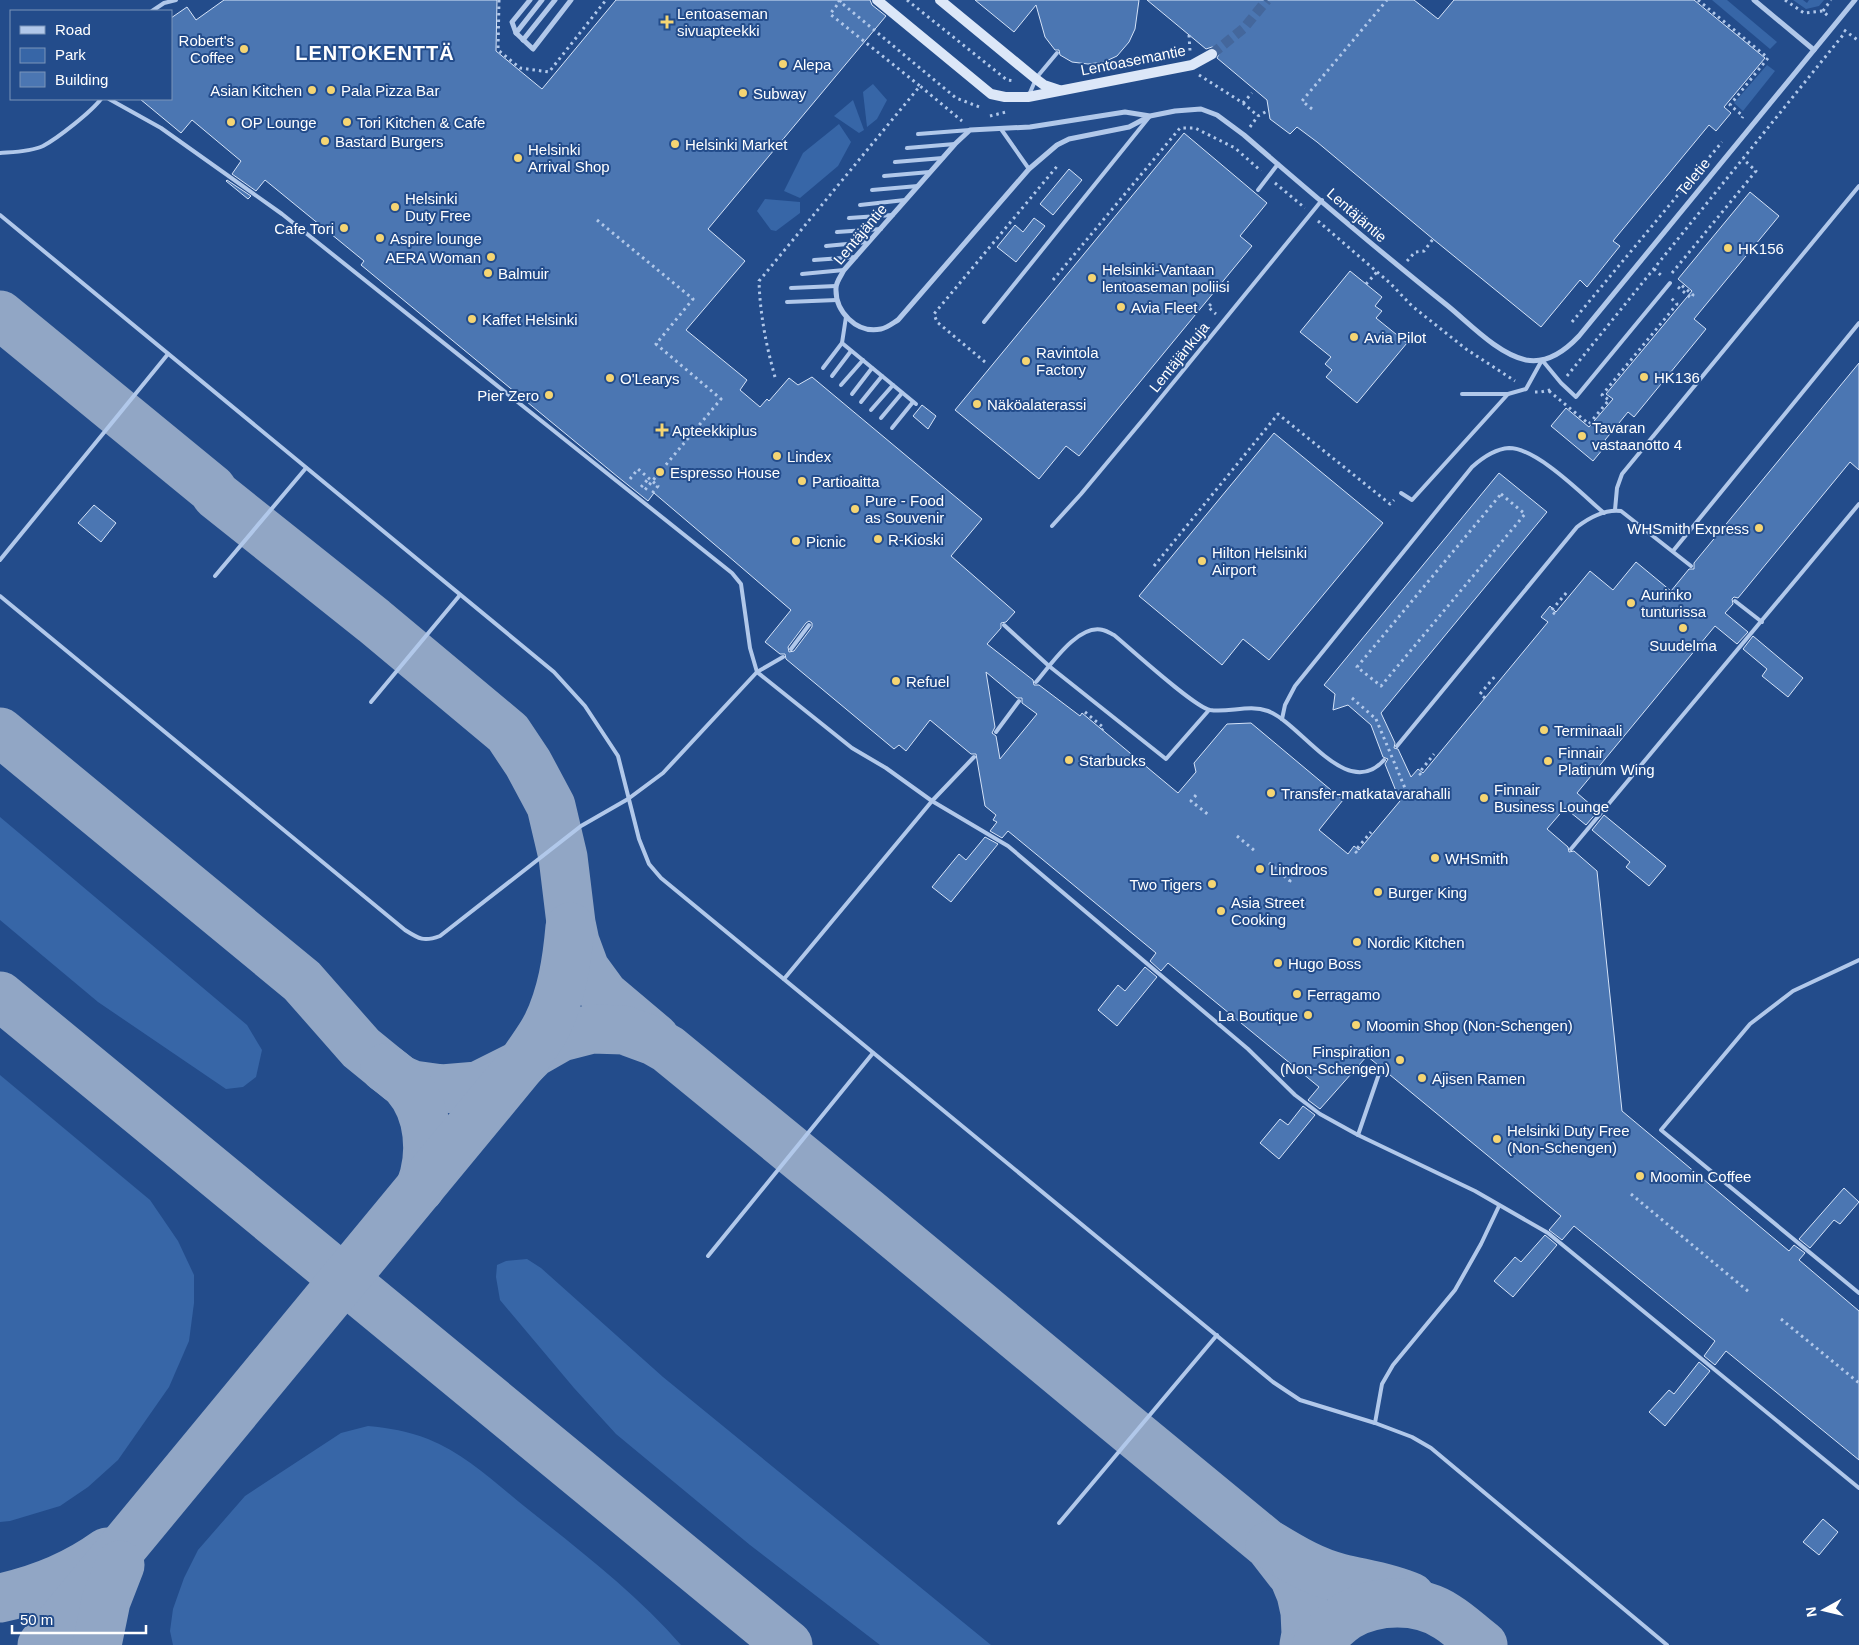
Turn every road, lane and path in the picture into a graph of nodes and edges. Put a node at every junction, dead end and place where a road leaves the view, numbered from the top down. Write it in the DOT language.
graph roads {
  1 [pos="176,0"];
  2 [pos="530,0"];
  3 [pos="542,0"];
  4 [pos="555,0"];
  5 [pos="571,0"];
  6 [pos="839,0"];
  7 [pos="877,0"];
  8 [pos="908,0"];
  9 [pos="940,0"];
  10 [pos="1387,0"];
  11 [pos="1698,0"];
  12 [pos="1754,0"];
  13 [pos="1785,0"];
  14 [pos="1832,0"];
  15 [pos="1855,0"];
  16 [pos="154,10"];
  17 [pos="1823,11"];
  18 [pos="1804,13"];
  19 [pos="1846,31"];
  20 [pos="516,34"];
  21 [pos="1189,35"];
  22 [pos="523,40"];
  23 [pos="1814,50"];
  24 [pos="1190,52"];
  25 [pos="1057,53"];
  26 [pos="1212,54"];
  27 [pos="1198,74"];
  28 [pos="1036,79"];
  29 [pos="1015,80"];
  30 [pos="920,86"];
  31 [pos="1059,90"];
  32 [pos="1252,92"];
  33 [pos="1028,97"];
  34 [pos="99,100"];
  35 [pos="111,100"];
  36 [pos="1243,103"];
  37 [pos="982,108"];
  38 [pos="1312,109"];
  39 [pos="1269,110"];
  40 [pos="1009,111"];
  41 [pos="1150,116"];
  42 [pos="983,119"];
  43 [pos="969,120"];
  44 [pos="1737,123"];
  45 [pos="1001,129"];
  46 [pos="970,130"];
  47 [pos="918,134"];
  48 [pos="1725,138"];
  49 [pos="955,144"];
  50 [pos="907,148"];
  51 [pos="0,153"];
  52 [pos="943,158"];
  53 [pos="1743,159"];
  54 [pos="895,162"];
  55 [pos="1059,164"];
  56 [pos="1278,164"];
  57 [pos="1029,169"];
  58 [pos="930,172"];
  59 [pos="884,176"];
  60 [pos="1268,177"];
  61 [pos="918,186"];
  62 [pos="1859,186"];
  63 [pos="872,190"];
  64 [pos="1258,190"];
  65 [pos="905,200"];
  66 [pos="1322,200"];
  67 [pos="860,204"];
  68 [pos="1311,214"];
  69 [pos="0,215"];
  70 [pos="893,215"];
  71 [pos="849,218"];
  72 [pos="597,220"];
  73 [pos="880,228"];
  74 [pos="837,232"];
  75 [pos="868,242"];
  76 [pos="826,246"];
  77 [pos="856,257"];
  78 [pos="814,260"];
  79 [pos="844,270"];
  80 [pos="1377,272"];
  81 [pos="802,274"];
  82 [pos="1666,279"];
  83 [pos="1053,280"];
  84 [pos="1680,281"];
  85 [pos="1670,282"];
  86 [pos="1366,284"];
  87 [pos="836,286"];
  88 [pos="1675,286"];
  89 [pos="791,288"];
  90 [pos="1671,291"];
  91 [pos="837,300"];
  92 [pos="787,302"];
  93 [pos="1211,304"];
  94 [pos="1216,314"];
  95 [pos="846,317"];
  96 [pos="984,322"];
  97 [pos="1572,322"];
  98 [pos="1859,323"];
  99 [pos="842,343"];
  100 [pos="851,351"];
  101 [pos="168,354"];
  102 [pos="863,360"];
  103 [pos="1542,360"];
  104 [pos="985,362"];
  105 [pos="822,368"];
  106 [pos="872,368"];
  107 [pos="832,376"];
  108 [pos="882,376"];
  109 [pos="775,377"];
  110 [pos="1561,383"];
  111 [pos="841,385"];
  112 [pos="893,385"];
  113 [pos="1526,389"];
  114 [pos="1549,391"];
  115 [pos="902,393"];
  116 [pos="852,394"];
  117 [pos="1462,394"];
  118 [pos="1508,394"];
  119 [pos="861,402"];
  120 [pos="872,410"];
  121 [pos="881,418"];
  122 [pos="892,428"];
  123 [pos="306,468"];
  124 [pos="650,480"];
  125 [pos="644,491"];
  126 [pos="653,492"];
  127 [pos="1402,493"];
  128 [pos="1390,504"];
  129 [pos="1859,504"];
  130 [pos="1615,510"];
  131 [pos="1604,512"];
  132 [pos="1052,526"];
  133 [pos="1673,551"];
  134 [pos="0,560"];
  135 [pos="1154,566"];
  136 [pos="1691,566"];
  137 [pos="215,576"];
  138 [pos="1567,592"];
  139 [pos="460,595"];
  140 [pos="0,596"];
  141 [pos="1735,601"];
  142 [pos="1555,614"];
  143 [pos="1762,622"];
  144 [pos="809,625"];
  145 [pos="1004,625"];
  146 [pos="790,648"];
  147 [pos="783,658"];
  148 [pos="1049,666"];
  149 [pos="757,672"];
  150 [pos="1496,676"];
  151 [pos="1036,682"];
  152 [pos="1381,686"];
  153 [pos="1352,698"];
  154 [pos="1485,698"];
  155 [pos="1020,701"];
  156 [pos="371,702"];
  157 [pos="1209,710"];
  158 [pos="1085,712"];
  159 [pos="1282,719"];
  160 [pos="1102,730"];
  161 [pos="996,732"];
  162 [pos="1397,746"];
  163 [pos="1434,754"];
  164 [pos="974,757"];
  165 [pos="1384,760"];
  166 [pos="1421,775"];
  167 [pos="1196,795"];
  168 [pos="1413,799"];
  169 [pos="628,800"];
  170 [pos="932,801"];
  171 [pos="1210,816"];
  172 [pos="1370,832"];
  173 [pos="1237,836"];
  174 [pos="1571,849"];
  175 [pos="1255,851"];
  176 [pos="1357,853"];
  177 [pos="1269,863"];
  178 [pos="1288,883"];
  179 [pos="1859,960"];
  180 [pos="784,979"];
  181 [pos="873,1053"];
  182 [pos="1381,1068"];
  183 [pos="1358,1135"];
  184 [pos="1631,1194"];
  185 [pos="1499,1206"];
  186 [pos="708,1256"];
  187 [pos="1749,1292"];
  188 [pos="1859,1293"];
  189 [pos="1781,1319"];
  190 [pos="1217,1336"];
  191 [pos="1859,1383"];
  192 [pos="1375,1423"];
  193 [pos="1859,1488"];
  194 [pos="1059,1524"];
  195 [pos="1668,1645"];
  1 -- 16 [label="lane"];
  2 -- 20 [label="street"];
  3 -- 20 [label="street"];
  4 -- 22 [label="street"];
  5 -- 22 [label="street"];
  6 -- 30 [label="path"];
  6 -- 37 [label="path, bridge"];
  7 -- 33 [label="main road, Lentoasemantie, bridge"];
  8 -- 29 [label="path, bridge"];
  9 -- 28 [label="main road, bridge"];
  10 -- 38 [label="path"];
  11 -- 44 [label="path"];
  12 -- 23 [label="street"];
  13 -- 18 [label="path"];
  14 -- 17 [label="path"];
  15 -- 23 [label="street, Teletie"];
  19 -- 53 [label="path"];
  20 -- 22 [label="street"];
  21 -- 24 [label="path"];
  23 -- 103 [label="street, Teletie"];
  25 -- 28 [label="lane, bridge"];
  26 -- 31 [label="main road, Lentoasemantie, bridge"];
  27 -- 36 [label="path"];
  28 -- 31 [label="main road, bridge"];
  28 -- 33 [label="lane"];
  30 -- 43 [label="path"];
  30 -- 109 [label="path"];
  31 -- 33 [label="main road, Lentoasemantie, bridge"];
  32 -- 36 [label="path"];
  34 -- 51 [label="lane"];
  35 -- 149 [label="lane"];
  36 -- 39 [label="path"];
  40 -- 42 [label="path"];
  41 -- 45 [label="street, Lentäjäntie"];
  41 -- 56 [label="street, Lentäjäntie"];
  41 -- 57 [label="street, Lentäjäntie"];
  41 -- 96 [label="lane"];
  45 -- 46 [label="street, Lentäjäntie"];
  45 -- 57 [label="lane"];
  46 -- 47 [label="lane"];
  46 -- 49 [label="street, Lentäjäntie"];
  48 -- 97 [label="path"];
  49 -- 50 [label="lane"];
  49 -- 52 [label="street, Lentäjäntie"];
  52 -- 54 [label="lane"];
  52 -- 58 [label="street, Lentäjäntie"];
  53 -- 82 [label="path"];
  53 -- 110 [label="path"];
  55 -- 104 [label="path"];
  56 -- 60 [label="lane"];
  56 -- 66 [label="street, Lentäjäntie"];
  57 -- 95 [label="street, Lentäjäntie"];
  58 -- 59 [label="lane"];
  58 -- 61 [label="street, Lentäjäntie"];
  60 -- 64 [label="lane"];
  60 -- 68 [label="path"];
  60 -- 83 [label="path"];
  61 -- 63 [label="lane"];
  61 -- 65 [label="street, Lentäjäntie"];
  62 -- 130 [label="lane"];
  65 -- 67 [label="lane"];
  65 -- 70 [label="street, Lentäjäntie"];
  66 -- 68 [label="lane, Lentäjänkuja"];
  66 -- 103 [label="street, Lentäjäntie"];
  68 -- 80 [label="path"];
  68 -- 132 [label="lane, Lentäjänkuja"];
  69 -- 101 [label="lane"];
  70 -- 71 [label="lane"];
  70 -- 73 [label="street, Lentäjäntie"];
  72 -- 124 [label="path"];
  73 -- 74 [label="lane"];
  73 -- 75 [label="street, Lentäjäntie"];
  75 -- 76 [label="lane"];
  75 -- 77 [label="street, Lentäjäntie"];
  77 -- 78 [label="lane"];
  77 -- 79 [label="street, Lentäjäntie"];
  79 -- 81 [label="lane"];
  79 -- 87 [label="street, Lentäjäntie"];
  80 -- 86 [label="path"];
  80 -- 113 [label="path"];
  84 -- 88 [label="path"];
  85 -- 110 [label="lane"];
  87 -- 89 [label="lane"];
  87 -- 91 [label="street, Lentäjäntie"];
  90 -- 114 [label="path"];
  91 -- 92 [label="lane"];
  91 -- 95 [label="street, Lentäjäntie"];
  93 -- 94 [label="path"];
  95 -- 99 [label="lane"];
  98 -- 133 [label="lane"];
  99 -- 100 [label="lane"];
  99 -- 105 [label="lane"];
  100 -- 102 [label="lane"];
  100 -- 107 [label="lane"];
  101 -- 123 [label="lane"];
  101 -- 134 [label="lane"];
  102 -- 106 [label="lane"];
  102 -- 111 [label="lane"];
  103 -- 110 [label="lane"];
  103 -- 113 [label="lane"];
  106 -- 108 [label="lane"];
  106 -- 116 [label="lane"];
  108 -- 112 [label="lane"];
  108 -- 119 [label="lane"];
  110 -- 114 [label="path"];
  112 -- 115 [label="lane"];
  112 -- 120 [label="lane"];
  113 -- 114 [label="path"];
  113 -- 118 [label="lane"];
  115 -- 121 [label="lane"];
  115 -- 122 [label="lane"];
  117 -- 118 [label="lane"];
  118 -- 127 [label="lane"];
  123 -- 137 [label="lane"];
  123 -- 139 [label="lane"];
  124 -- 124 [label="path"];
  124 -- 125 [label="path"];
  124 -- 126 [label="path"];
  128 -- 135 [label="path"];
  129 -- 143 [label="lane"];
  130 -- 131 [label="lane"];
  130 -- 133 [label="lane"];
  131 -- 159 [label="lane"];
  131 -- 162 [label="lane"];
  133 -- 136 [label="lane"];
  138 -- 142 [label="path"];
  139 -- 156 [label="lane"];
  139 -- 169 [label="lane"];
  140 -- 169 [label="lane"];
  141 -- 143 [label="lane"];
  143 -- 174 [label="lane"];
  144 -- 146 [label="lane"];
  145 -- 148 [label="lane"];
  147 -- 149 [label="lane"];
  148 -- 151 [label="lane"];
  148 -- 157 [label="lane"];
  148 -- 157 [label="lane"];
  149 -- 169 [label="lane"];
  149 -- 170 [label="lane"];
  150 -- 154 [label="path"];
  152 -- 152 [label="path"];
  153 -- 168 [label="path, bridge"];
  155 -- 161 [label="lane"];
  157 -- 159 [label="lane"];
  158 -- 160 [label="path"];
  159 -- 165 [label="lane"];
  163 -- 166 [label="path"];
  164 -- 170 [label="lane"];
  167 -- 171 [label="path"];
  169 -- 180 [label="lane"];
  170 -- 180 [label="lane"];
  170 -- 183 [label="lane"];
  172 -- 176 [label="path"];
  173 -- 175 [label="path"];
  177 -- 178 [label="path"];
  179 -- 188 [label="lane"];
  180 -- 181 [label="lane"];
  181 -- 186 [label="lane"];
  181 -- 190 [label="lane"];
  182 -- 183 [label="lane"];
  183 -- 185 [label="lane"];
  184 -- 187 [label="path"];
  185 -- 192 [label="lane"];
  185 -- 193 [label="lane"];
  189 -- 191 [label="path"];
  190 -- 192 [label="lane"];
  190 -- 194 [label="lane"];
  192 -- 195 [label="lane"];
}
